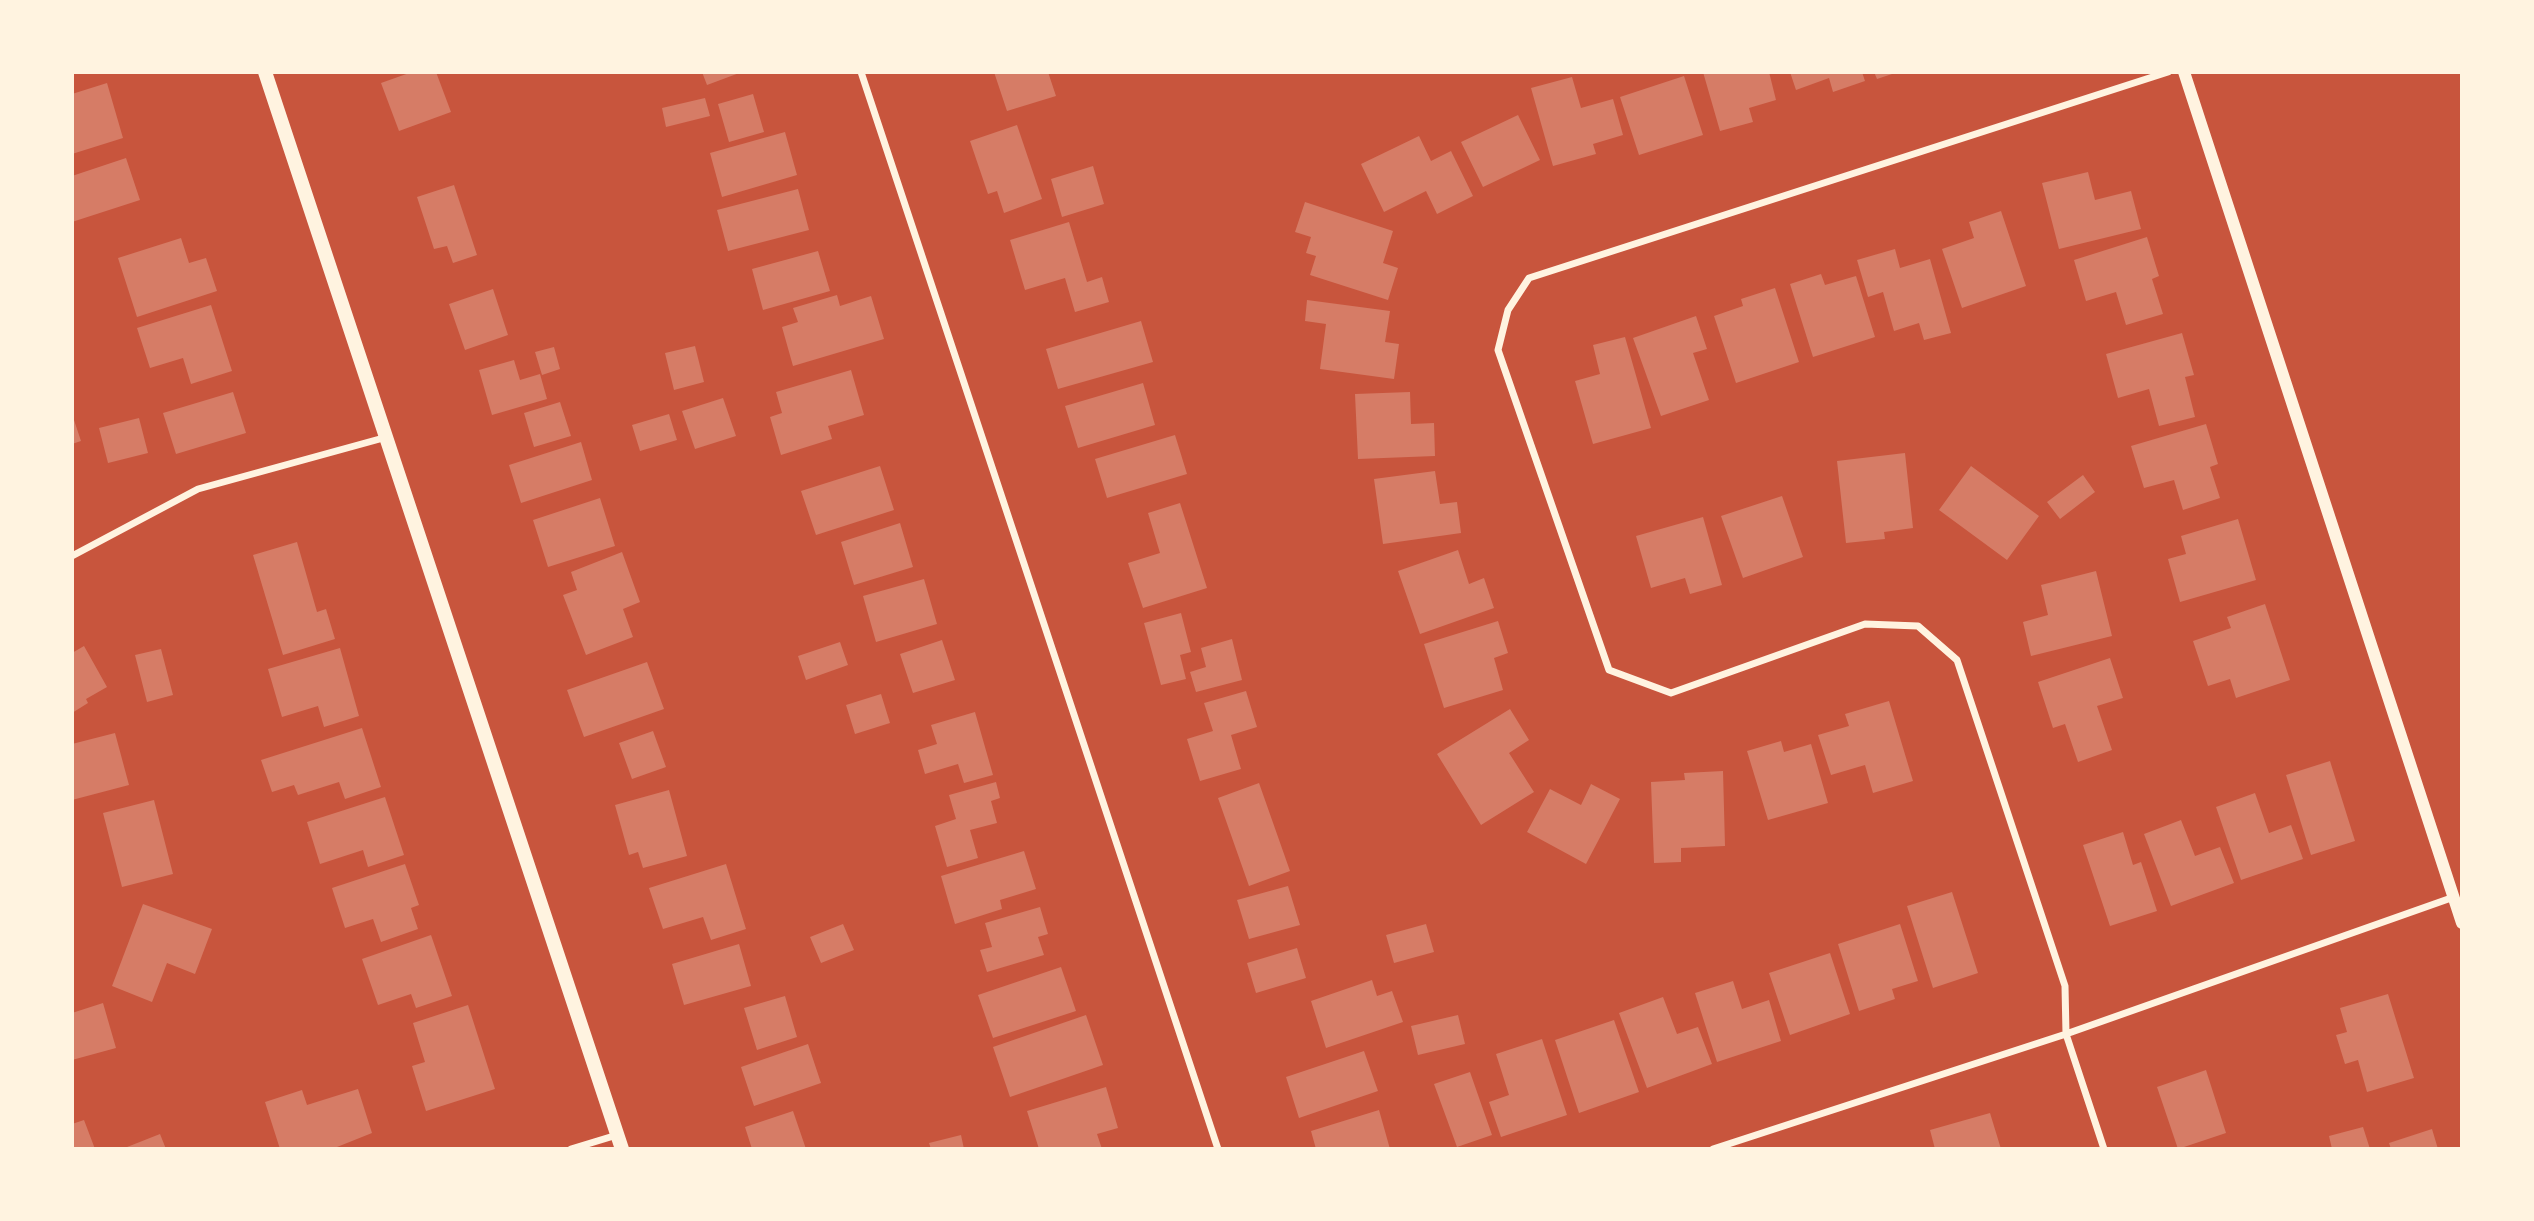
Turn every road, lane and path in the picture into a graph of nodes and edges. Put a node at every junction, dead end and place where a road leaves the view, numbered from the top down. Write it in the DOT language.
graph roads {
  1 [pos="265,72"];
  2 [pos="861,72"];
  3 [pos="2168,72"];
  4 [pos="2184,72"];
  5 [pos="388,437"];
  6 [pos="72,556"];
  7 [pos="2454,897"];
  8 [pos="2462,923"];
  9 [pos="2066,1034"];
  10 [pos="617,1135"];
  11 [pos="571,1149"];
  12 [pos="622,1149"];
  13 [pos="1218,1149"];
  14 [pos="1713,1149"];
  15 [pos="2104,1149"];
  1 -- 5 [label="main road"];
  2 -- 13 [label="street"];
  3 -- 9 [label="street"];
  4 -- 7 [label="street"];
  5 -- 6 [label="street"];
  5 -- 10 [label="main road"];
  7 -- 8 [label="street"];
  7 -- 9 [label="street"];
  9 -- 14 [label="street"];
  9 -- 15 [label="street"];
  10 -- 11 [label="street"];
  10 -- 12 [label="main road"];
}
